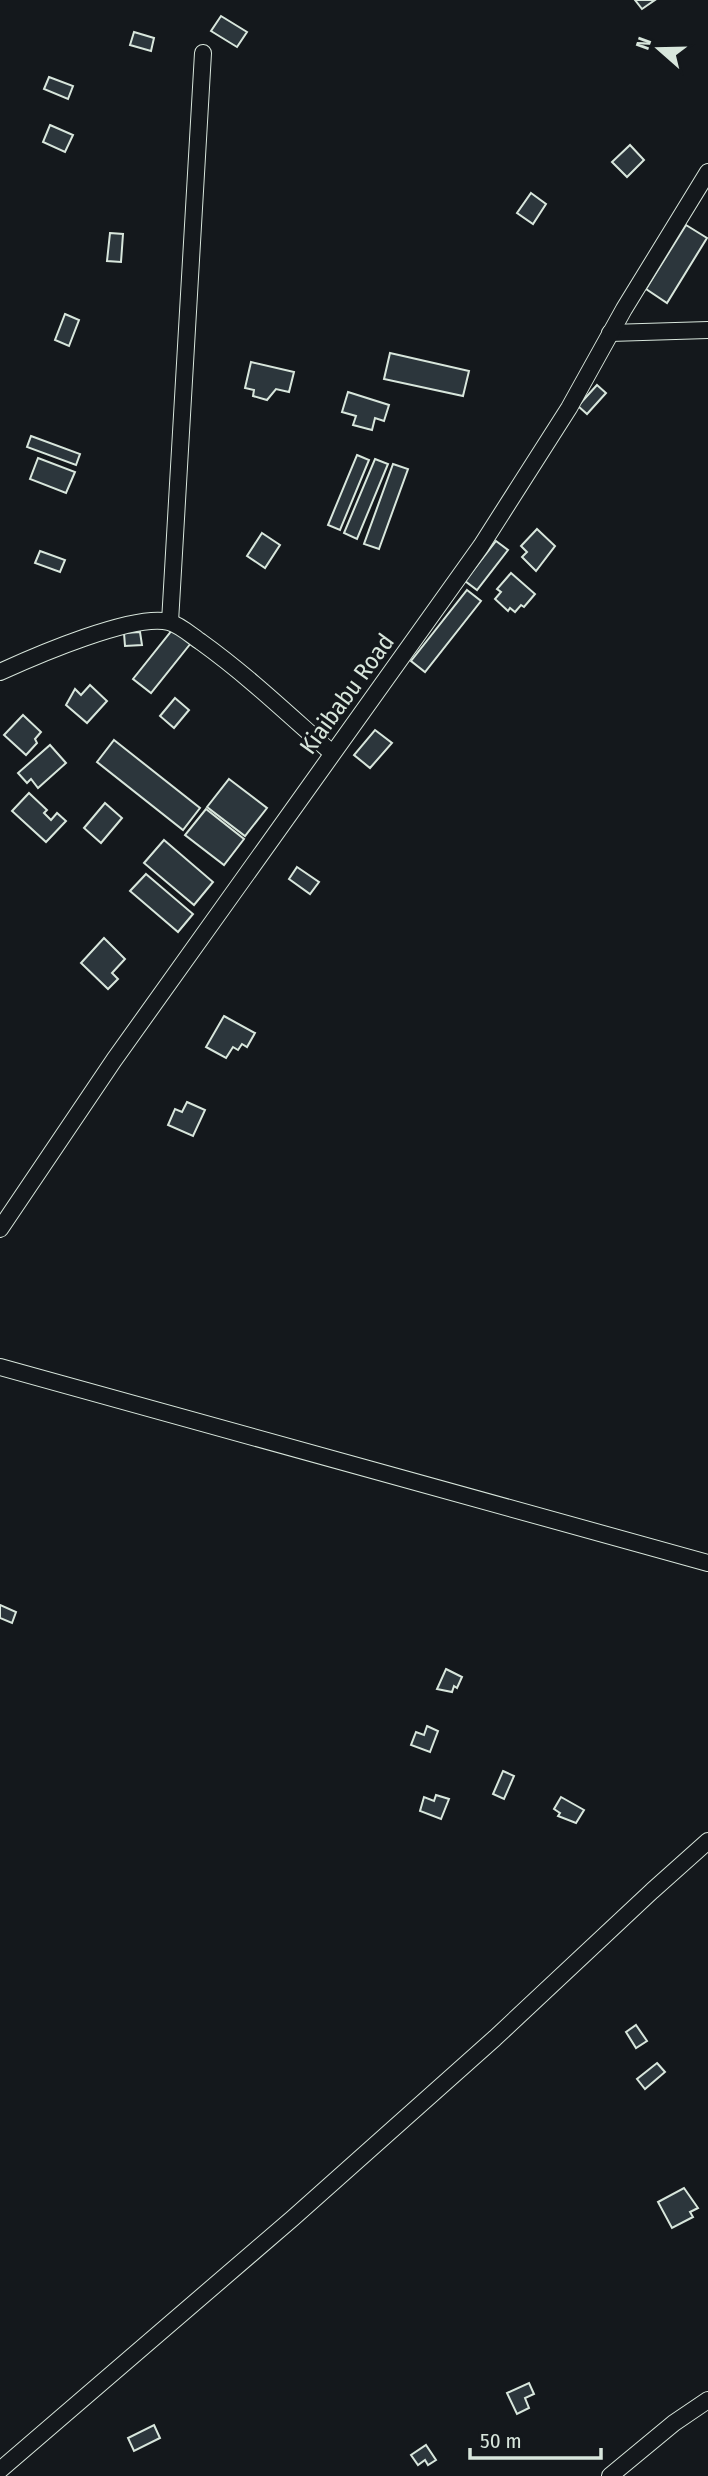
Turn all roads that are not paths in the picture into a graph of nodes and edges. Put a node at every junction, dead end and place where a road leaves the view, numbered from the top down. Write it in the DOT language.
graph roads {
  1 [pos="203,53"];
  2 [pos="708,172"];
  3 [pos="708,330"];
  4 [pos="610,333"];
  5 [pos="170,622"];
  6 [pos="0,672"];
  7 [pos="332,753"];
  8 [pos="0,1229"];
  9 [pos="0,1367"];
  10 [pos="708,1563"];
  11 [pos="708,1841"];
  12 [pos="708,2400"];
  13 [pos="0,2470"];
  14 [pos="610,2476"];
  1 -- 5 [label="street"];
  2 -- 4 [label="street, Kiaibabu Road"];
  3 -- 4 [label="street"];
  4 -- 7 [label="street, Kiaibabu Road"];
  5 -- 6 [label="street"];
  5 -- 7 [label="street"];
  7 -- 8 [label="street, Kiaibabu Road"];
  9 -- 10 [label="street"];
  11 -- 13 [label="street"];
  12 -- 14 [label="street"];
}
